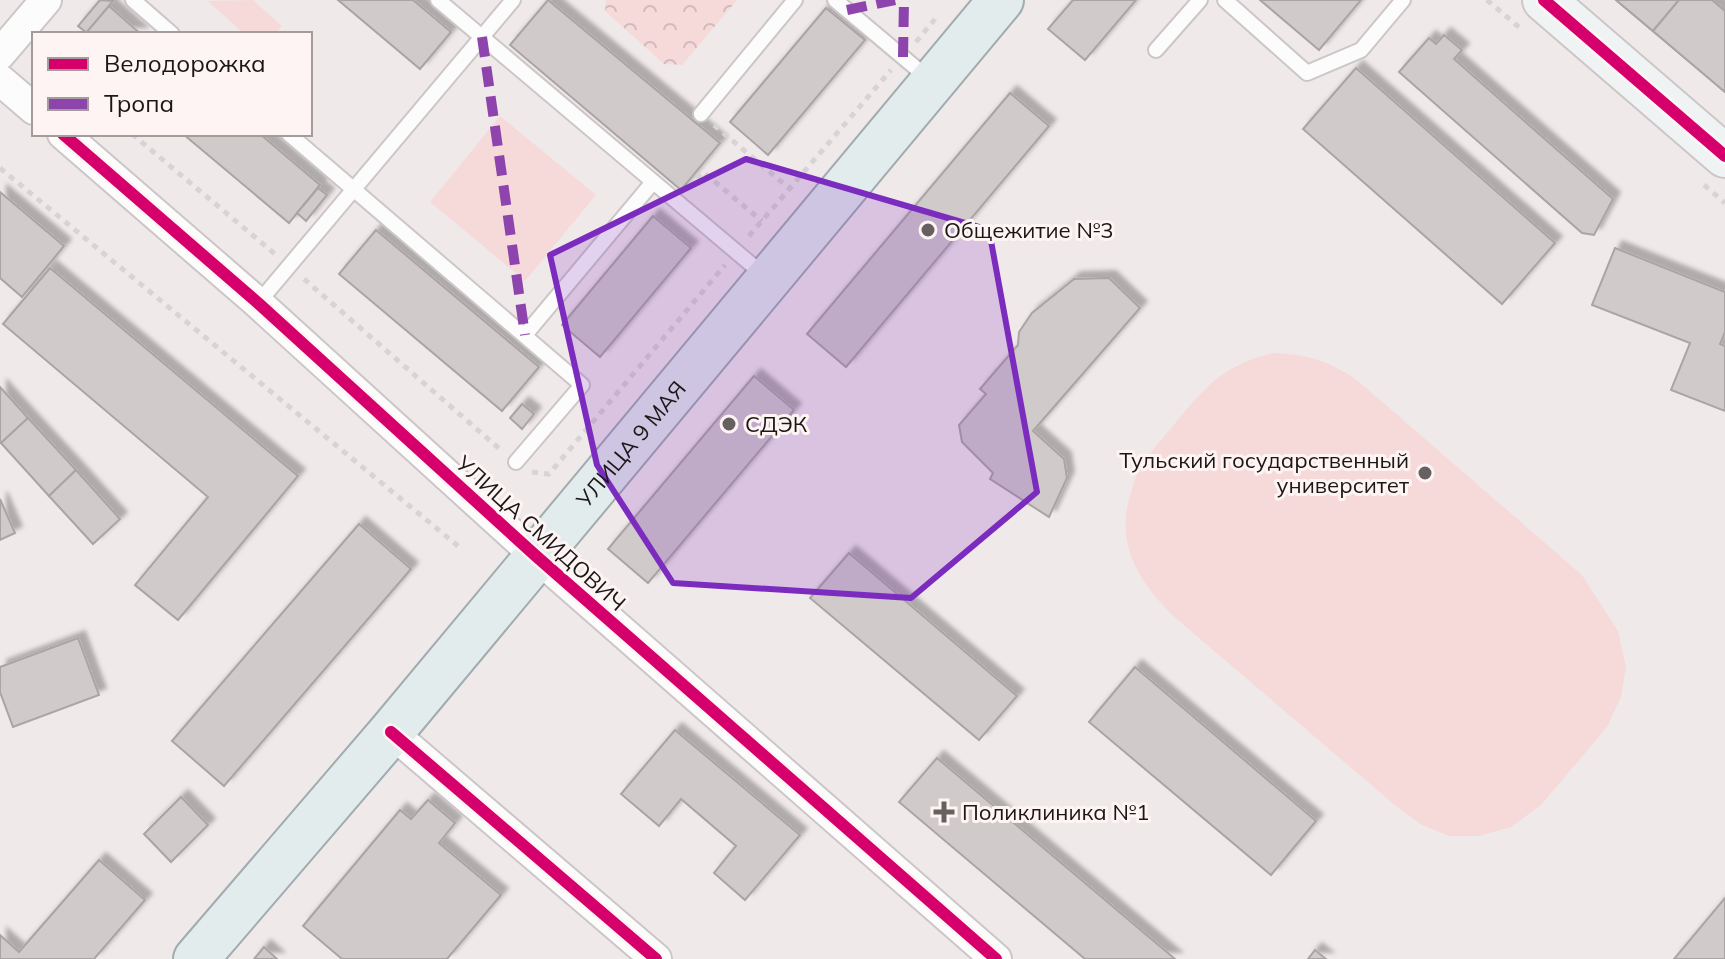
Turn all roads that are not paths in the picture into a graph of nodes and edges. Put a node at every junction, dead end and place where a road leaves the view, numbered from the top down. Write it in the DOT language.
graph roads {
  1 [pos="46,0"];
  2 [pos="133,0"];
  3 [pos="438,0"];
  4 [pos="513,0"];
  5 [pos="795,0"];
  6 [pos="835,0"];
  7 [pos="1001,0"];
  8 [pos="1200,0"];
  9 [pos="1225,0"];
  10 [pos="1403,0"];
  11 [pos="1544,0"];
  12 [pos="170,32"];
  13 [pos="482,37"];
  14 [pos="1156,50"];
  15 [pos="0,54"];
  16 [pos="0,80"];
  17 [pos="933,82"];
  18 [pos="32,107"];
  19 [pos="701,114"];
  20 [pos="65,136"];
  21 [pos="291,136"];
  22 [pos="1725,156"];
  23 [pos="653,182"];
  24 [pos="354,189"];
  25 [pos="768,279"];
  26 [pos="258,303"];
  27 [pos="525,335"];
  28 [pos="516,462"];
  29 [pos="536,556"];
  30 [pos="391,732"];
  31 [pos="196,959"];
  32 [pos="656,959"];
  33 [pos="996,959"];
  1 -- 15 [label="street"];
  2 -- 12 [label="lane"];
  3 -- 13 [label="lane"];
  4 -- 13 [label="lane"];
  5 -- 19 [label="lane"];
  6 -- 17 [label="lane"];
  7 -- 17 [label="main road, УЛИЦА 9 МАЯ"];
  8 -- 14 [label="lane"];
  9 -- 10 [label="lane"];
  11 -- 22 [label="street"];
  13 -- 23 [label="lane"];
  13 -- 24 [label="lane"];
  16 -- 18 [label="street"];
  17 -- 25 [label="main road, УЛИЦА 9 МАЯ"];
  20 -- 26 [label="street, УЛИЦА СМИДОВИЧ"];
  21 -- 24 [label="lane"];
  23 -- 25 [label="lane"];
  23 -- 27 [label="lane"];
  24 -- 26 [label="lane"];
  24 -- 27 [label="lane"];
  25 -- 29 [label="main road, УЛИЦА 9 МАЯ"];
  26 -- 29 [label="street, УЛИЦА СМИДОВИЧ"];
  27 -- 28 [label="lane"];
  29 -- 30 [label="main road, УЛИЦА 9 МАЯ"];
  29 -- 33 [label="street, УЛИЦА СМИДОВИЧ"];
  30 -- 31 [label="main road, УЛИЦА 9 МАЯ"];
  30 -- 32 [label="street"];
}
